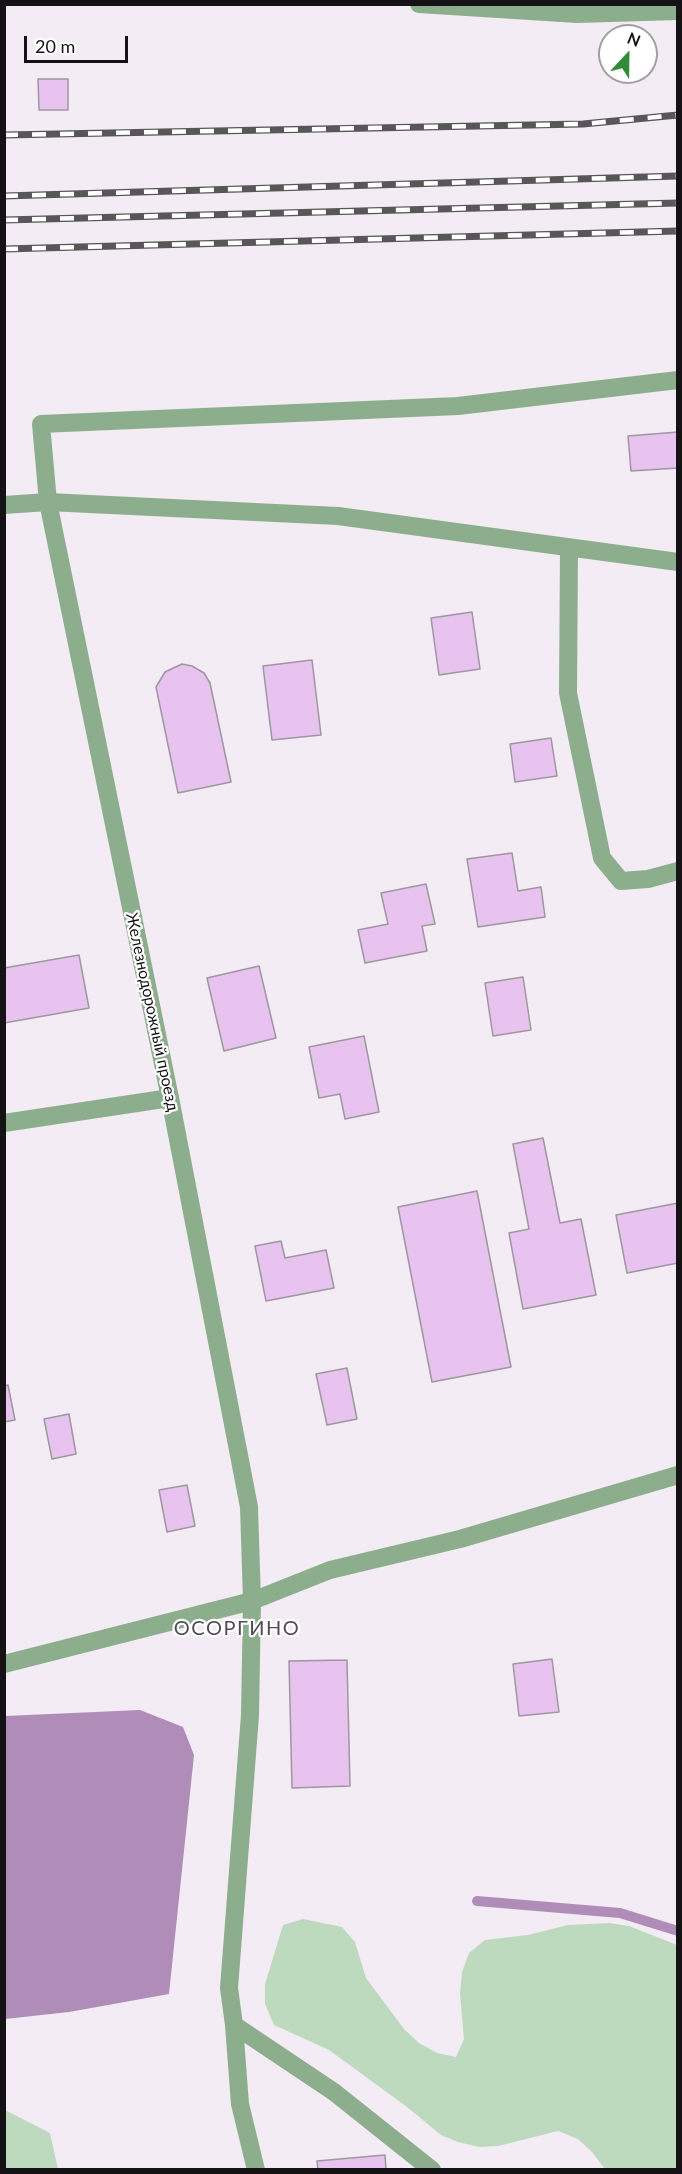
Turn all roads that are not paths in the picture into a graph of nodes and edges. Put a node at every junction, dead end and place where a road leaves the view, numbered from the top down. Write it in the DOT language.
graph roads {
  1 [pos="418,4"];
  2 [pos="678,11"];
  3 [pos="678,380"];
  4 [pos="48,502"];
  5 [pos="4,505"];
  6 [pos="569,548"];
  7 [pos="678,562"];
  8 [pos="678,871"];
  9 [pos="170,1098"];
  10 [pos="4,1123"];
  11 [pos="678,1475"];
  12 [pos="252,1601"];
  13 [pos="4,1664"];
  14 [pos="234,2025"];
  15 [pos="256,2169"];
  16 [pos="432,2169"];
  1 -- 2 [label="street"];
  3 -- 4 [label="street, Железнодорожный проезд"];
  4 -- 5 [label="street"];
  4 -- 6 [label="street"];
  4 -- 9 [label="street, Железнодорожный проезд"];
  6 -- 7 [label="street"];
  6 -- 8 [label="street"];
  9 -- 10 [label="street"];
  9 -- 12 [label="street, Железнодорожный проезд"];
  11 -- 12 [label="street"];
  12 -- 13 [label="street"];
  12 -- 14 [label="street, Железнодорожный проезд"];
  14 -- 15 [label="street, Железнодорожный проезд"];
  14 -- 16 [label="street"];
}
